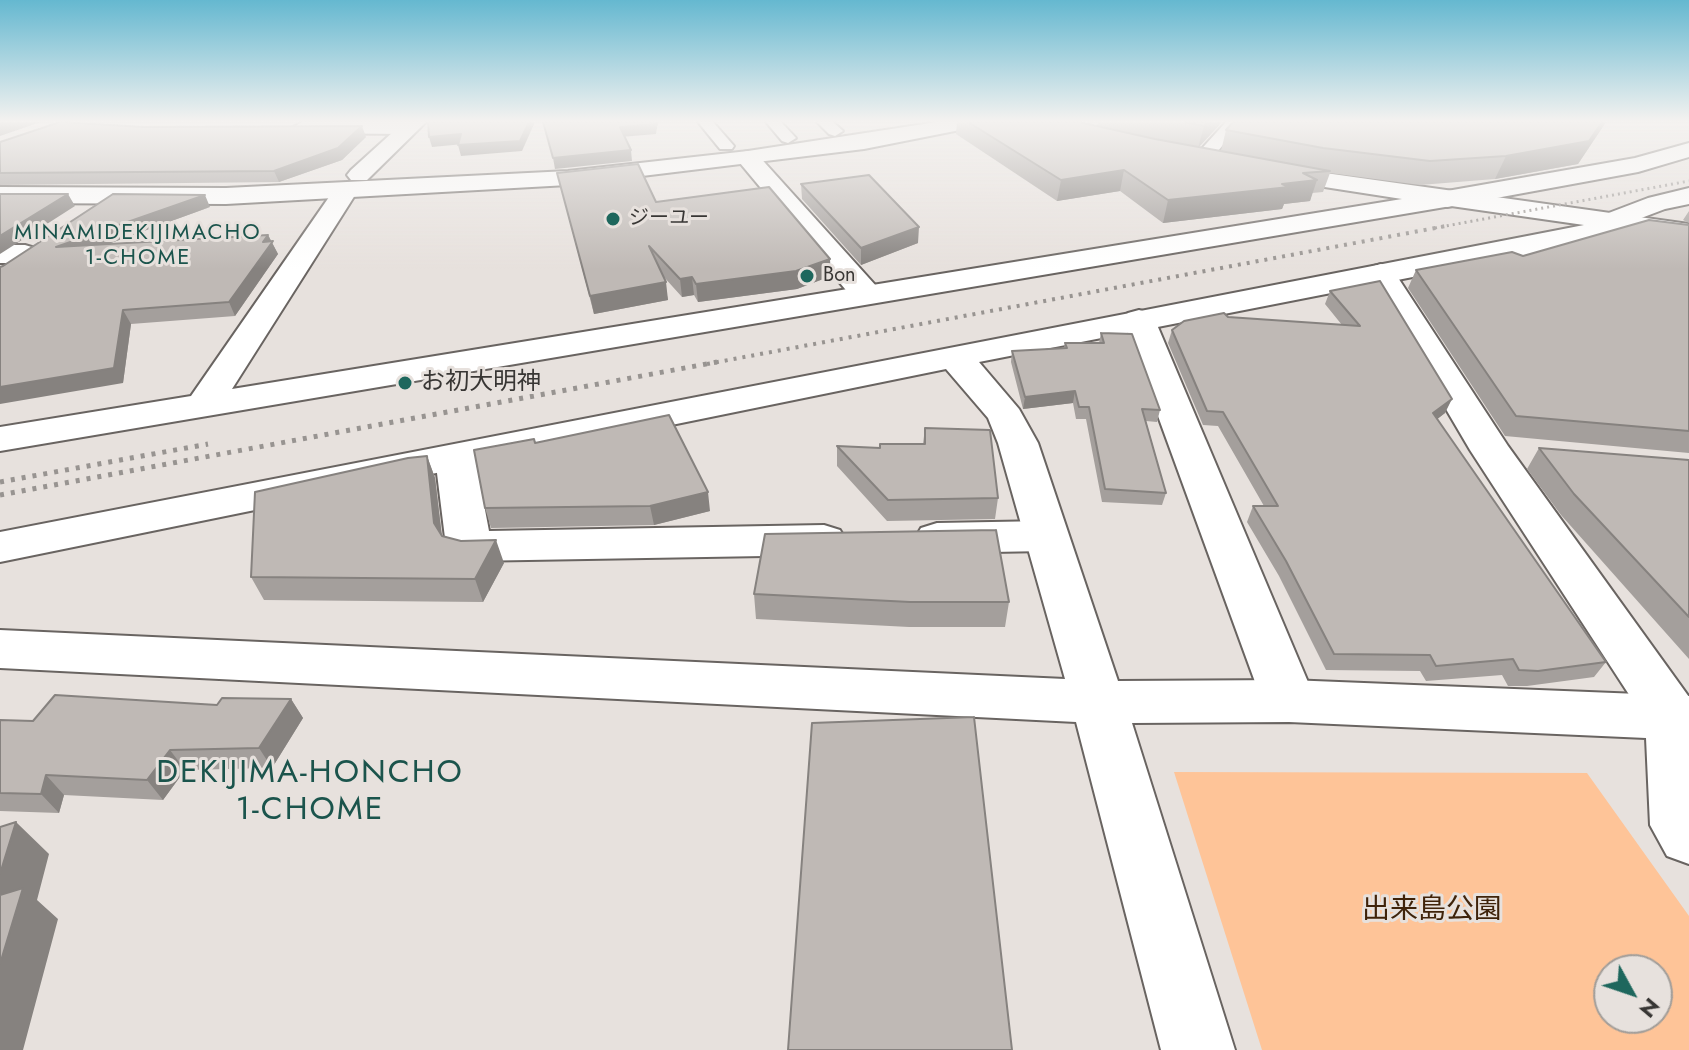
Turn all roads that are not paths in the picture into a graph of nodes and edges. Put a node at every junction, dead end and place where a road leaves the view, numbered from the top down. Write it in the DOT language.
graph roads {
  1 [pos="365,171"];
  2 [pos="614,171"];
  3 [pos="754,171"];
  4 [pos="1270,171"];
  5 [pos="1604,171"];
  6 [pos="0,176"];
  7 [pos="352,184"];
  8 [pos="0,195"];
  9 [pos="1689,196"];
  10 [pos="110,198"];
  11 [pos="1447,199"];
  12 [pos="1615,220"];
  13 [pos="75,221"];
  14 [pos="1689,232"];
  15 [pos="50,237"];
  16 [pos="12,254"];
  17 [pos="0,271"];
  18 [pos="1381,273"];
  19 [pos="866,294"];
  20 [pos="1139,320"];
  21 [pos="954,357"];
  22 [pos="202,407"];
  23 [pos="0,439"];
  24 [pos="1490,450"];
  25 [pos="1536,454"];
  26 [pos="455,457"];
  27 [pos="1046,536"];
  28 [pos="0,547"];
  29 [pos="0,649"];
  30 [pos="1289,701"];
  31 [pos="1098,702"];
  32 [pos="1681,718"];
  33 [pos="1689,836"];
  34 [pos="1198,1050"];
  1 -- 7 [label="main road"];
  2 -- 7 [label="main road"];
  3 -- 19 [label="main road"];
  4 -- 11 [label="main road"];
  5 -- 11 [label="main road"];
  6 -- 7 [label="main road"];
  7 -- 10 [label="main road"];
  7 -- 22 [label="main road"];
  8 -- 10 [label="main road"];
  9 -- 12 [label="main road"];
  10 -- 13 [label="main road"];
  11 -- 12 [label="main road"];
  11 -- 19 [label="main road"];
  12 -- 14 [label="main road"];
  12 -- 18 [label="main road"];
  15 -- 16 [label="main road"];
  16 -- 17 [label="main road"];
  18 -- 20 [label="main road"];
  18 -- 24 [label="main road"];
  19 -- 22 [label="main road"];
  20 -- 21 [label="main road"];
  20 -- 30 [label="main road"];
  21 -- 26 [label="main road"];
  21 -- 27 [label="main road"];
  22 -- 23 [label="main road"];
  24 -- 25 [label="main road"];
  24 -- 32 [label="main road"];
  26 -- 27 [label="main road"];
  26 -- 28 [label="main road"];
  27 -- 31 [label="main road"];
  29 -- 31 [label="main road"];
  30 -- 31 [label="main road"];
  30 -- 32 [label="main road"];
  31 -- 34 [label="main road"];
  32 -- 33 [label="main road"];
}
